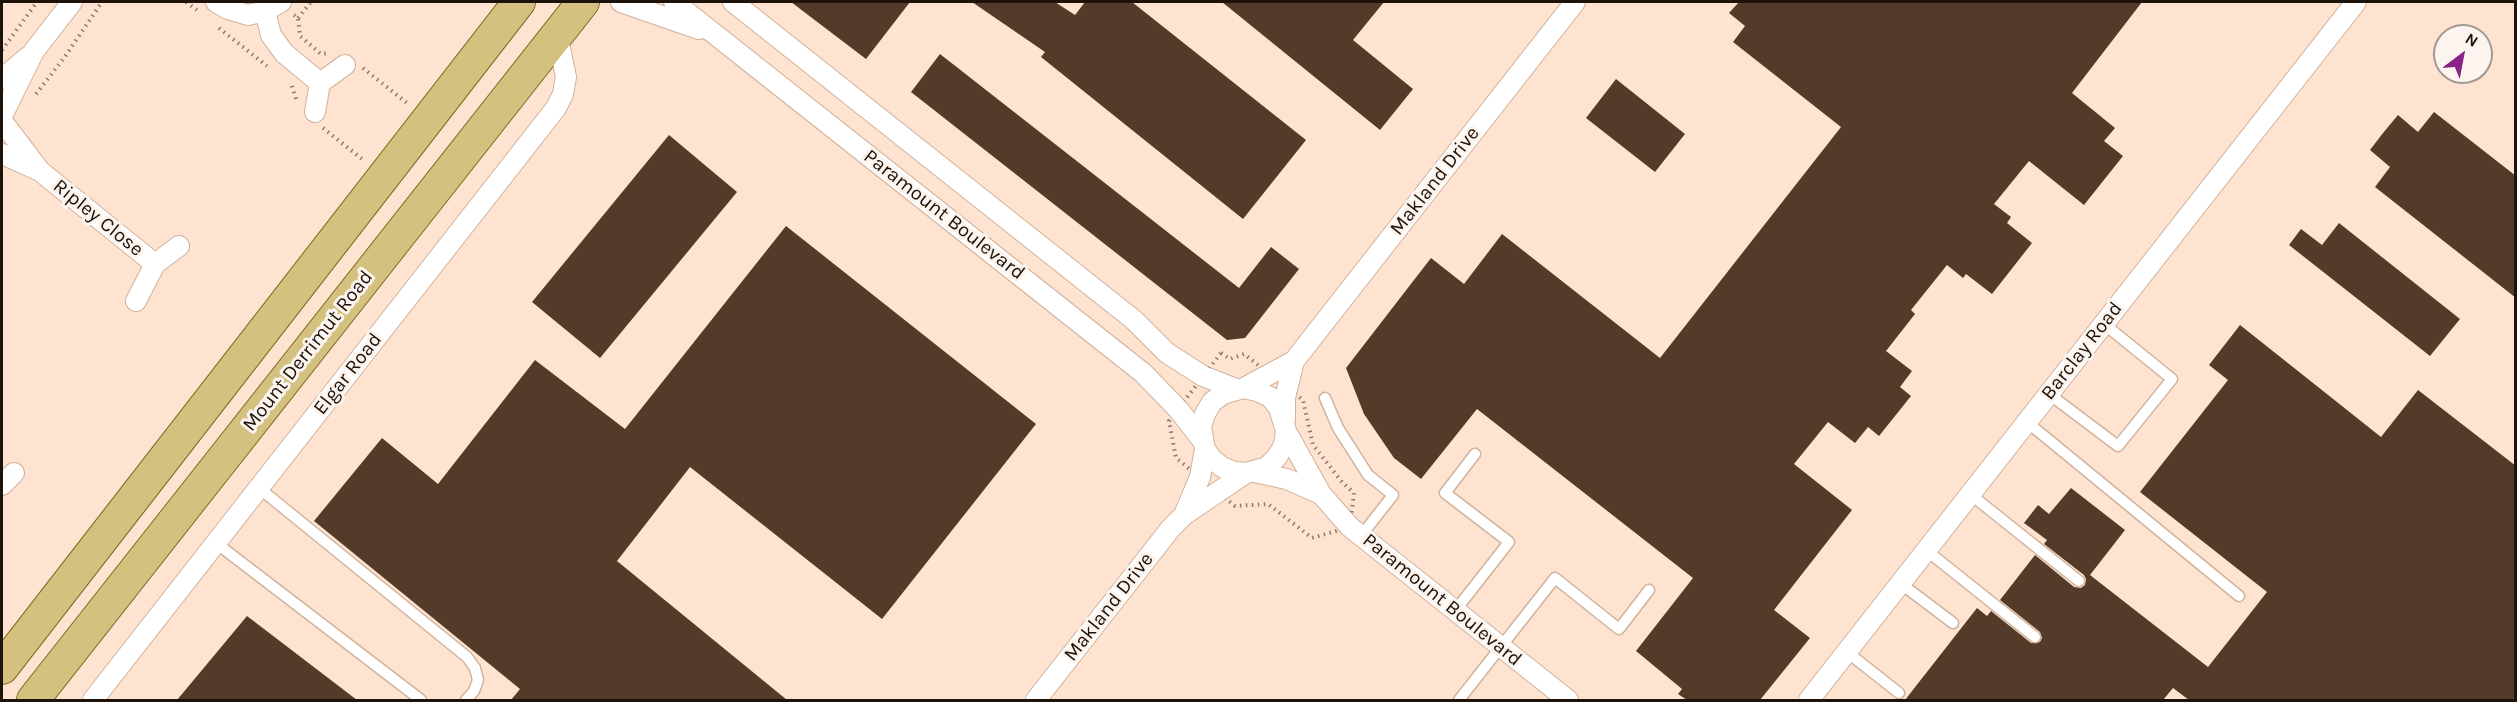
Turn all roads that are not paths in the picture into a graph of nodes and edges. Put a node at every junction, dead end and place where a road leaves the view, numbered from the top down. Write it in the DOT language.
graph roads {
  1 [pos="72,2"];
  2 [pos="519,2"];
  3 [pos="583,2"];
  4 [pos="621,2"];
  5 [pos="674,2"];
  6 [pos="733,2"];
  7 [pos="1575,2"];
  8 [pos="2356,2"];
  9 [pos="275,5"];
  10 [pos="210,9"];
  11 [pos="557,34"];
  12 [pos="716,34"];
  13 [pos="34,51"];
  14 [pos="346,61"];
  15 [pos="2,79"];
  16 [pos="320,83"];
  17 [pos="312,115"];
  18 [pos="3,121"];
  19 [pos="2,154"];
  20 [pos="40,171"];
  21 [pos="178,246"];
  22 [pos="155,264"];
  23 [pos="136,301"];
  24 [pos="2104,324"];
  25 [pos="1294,361"];
  26 [pos="1240,389"];
  27 [pos="2049,394"];
  28 [pos="1325,398"];
  29 [pos="2027,422"];
  30 [pos="1286,426"];
  31 [pos="1204,445"];
  32 [pos="1476,454"];
  33 [pos="1250,473"];
  34 [pos="259,488"];
  35 [pos="1321,494"];
  36 [pos="1970,494"];
  37 [pos="1184,515"];
  38 [pos="1361,536"];
  39 [pos="216,543"];
  40 [pos="1926,550"];
  41 [pos="2079,581"];
  42 [pos="1900,583"];
  43 [pos="1649,590"];
  44 [pos="2239,596"];
  45 [pos="1455,611"];
  46 [pos="1953,623"];
  47 [pos="2035,637"];
  48 [pos="1500,647"];
  49 [pos="1847,652"];
  50 [pos="2,668"];
  51 [pos="1899,693"];
  52 [pos="33,700"];
  53 [pos="93,700"];
  54 [pos="420,700"];
  55 [pos="466,700"];
  56 [pos="1036,700"];
  57 [pos="1459,700"];
  58 [pos="1568,700"];
  59 [pos="1809,700"];
  1 -- 13 [label="street"];
  2 -- 50 [label="main road"];
  3 -- 11 [label="main road, Mount Derrimut Road"];
  4 -- 12 [label="street"];
  5 -- 12 [label="street, Paramount Boulevard"];
  6 -- 26 [label="street, Paramount Boulevard"];
  7 -- 25 [label="street, Makland Drive"];
  8 -- 24 [label="street, Barclay Road"];
  9 -- 10 [label="street"];
  9 -- 16 [label="street"];
  11 -- 34 [label="street, Elgar Road"];
  11 -- 52 [label="main road, Mount Derrimut Road"];
  12 -- 31 [label="street, Paramount Boulevard"];
  13 -- 15 [label="street"];
  13 -- 18 [label="street"];
  14 -- 16 [label="street"];
  16 -- 17 [label="street"];
  18 -- 20 [label="street, Ripley Close"];
  19 -- 20 [label="street, Ripley Close"];
  20 -- 22 [label="street, Ripley Close"];
  21 -- 22 [label="street, Ripley Close"];
  22 -- 23 [label="street, Ripley Close"];
  24 -- 27 [label="street, Barclay Road"];
  24 -- 27 [label="lane"];
  25 -- 26 [label="street, Makland Drive"];
  25 -- 30 [label="street, Makland Drive"];
  26 -- 30 [label="street"];
  26 -- 31 [label="street"];
  27 -- 29 [label="street, Barclay Road"];
  28 -- 38 [label="lane"];
  29 -- 36 [label="street, Barclay Road"];
  29 -- 44 [label="lane"];
  30 -- 33 [label="street"];
  30 -- 35 [label="street, Paramount Boulevard"];
  31 -- 33 [label="street"];
  31 -- 37 [label="street, Makland Drive"];
  32 -- 45 [label="lane"];
  33 -- 35 [label="street, Paramount Boulevard"];
  33 -- 37 [label="street, Makland Drive"];
  34 -- 39 [label="street, Elgar Road"];
  34 -- 55 [label="lane"];
  35 -- 38 [label="street, Paramount Boulevard"];
  36 -- 40 [label="street, Barclay Road"];
  36 -- 41 [label="lane"];
  37 -- 56 [label="street, Makland Drive"];
  38 -- 45 [label="street, Paramount Boulevard"];
  39 -- 53 [label="street, Elgar Road"];
  39 -- 54 [label="lane"];
  40 -- 42 [label="street, Barclay Road"];
  40 -- 47 [label="lane"];
  42 -- 46 [label="lane"];
  42 -- 49 [label="street, Barclay Road"];
  43 -- 48 [label="lane"];
  45 -- 48 [label="street, Paramount Boulevard"];
  48 -- 57 [label="lane"];
  48 -- 58 [label="street, Paramount Boulevard"];
  49 -- 51 [label="lane"];
  49 -- 59 [label="street, Barclay Road"];
}
